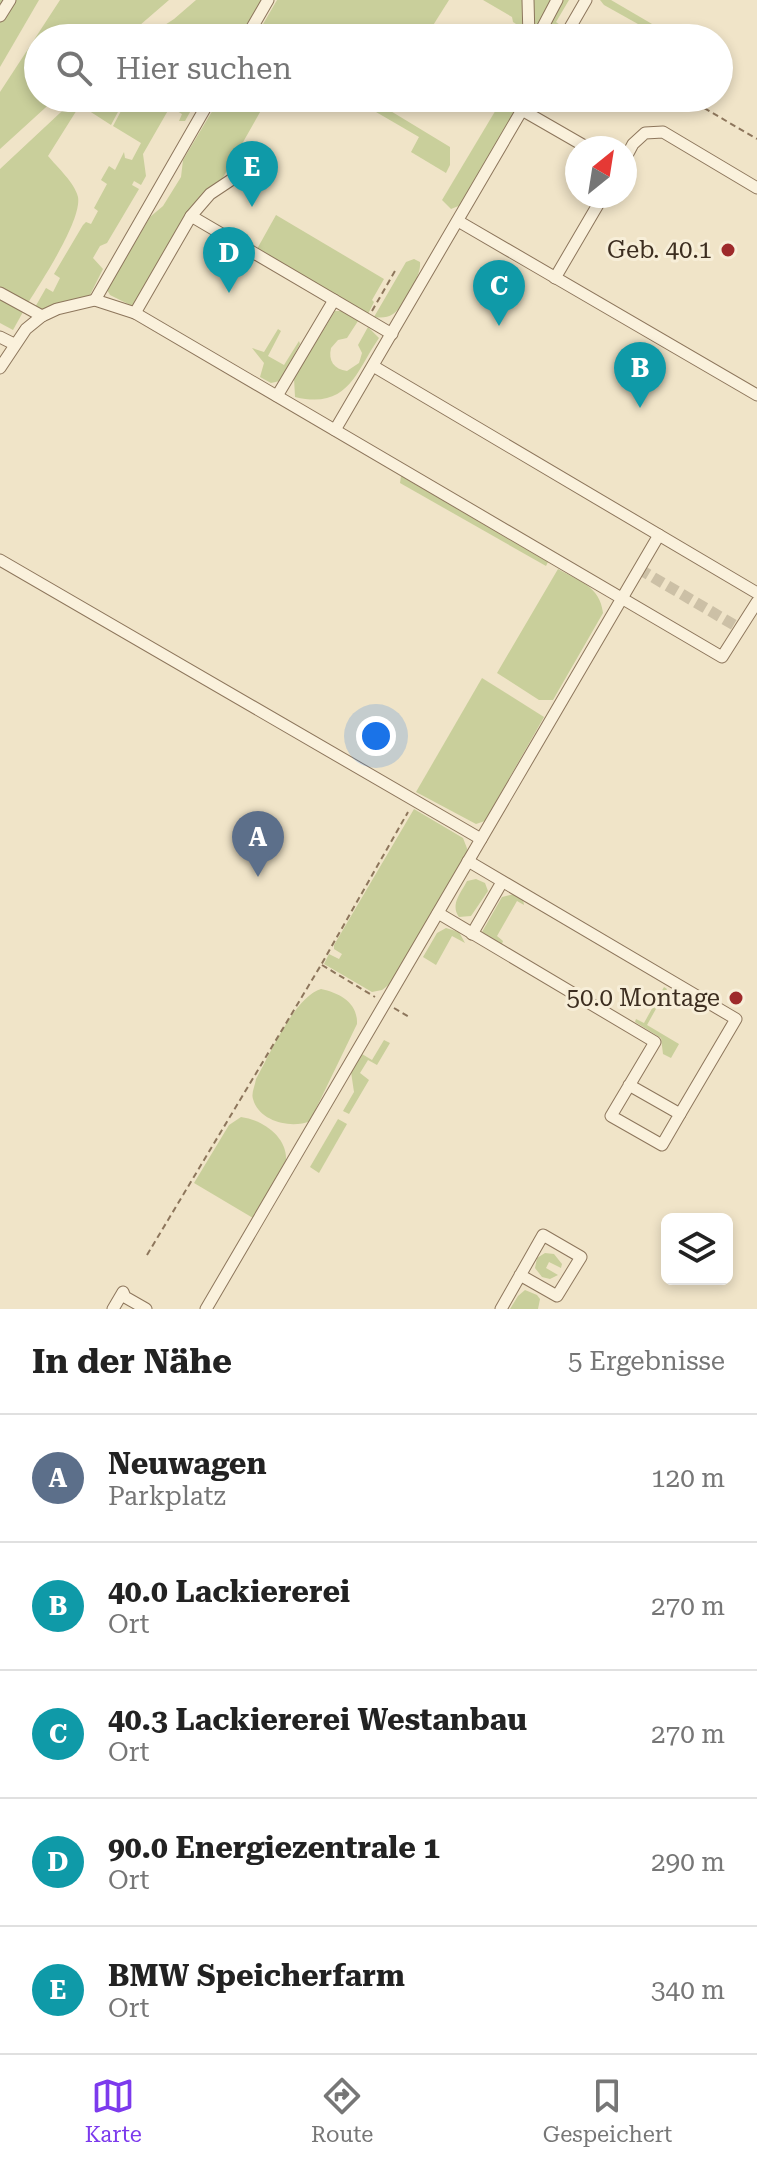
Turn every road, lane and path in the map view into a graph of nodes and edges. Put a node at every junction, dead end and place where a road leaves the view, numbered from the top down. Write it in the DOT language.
graph roads {
  1 [pos="10,0"];
  2 [pos="268,0"];
  3 [pos="528,0"];
  4 [pos="557,0"];
  5 [pos="586,0"];
  6 [pos="0,16"];
  7 [pos="254,24"];
  8 [pos="529,24"];
  9 [pos="544,24"];
  10 [pos="572,24"];
  11 [pos="203,112"];
  12 [pos="521,112"];
  13 [pos="525,112"];
  14 [pos="711,112"];
  15 [pos="567,136"];
  16 [pos="757,139"];
  17 [pos="637,140"];
  18 [pos="231,180"];
  19 [pos="757,188"];
  20 [pos="596,208"];
  21 [pos="191,216"];
  22 [pos="458,221"];
  23 [pos="395,271"];
  24 [pos="555,278"];
  25 [pos="0,293"];
  26 [pos="95,300"];
  27 [pos="334,300"];
  28 [pos="135,313"];
  29 [pos="42,316"];
  30 [pos="367,320"];
  31 [pos="392,334"];
  32 [pos="5,341"];
  33 [pos="373,366"];
  34 [pos="0,368"];
  35 [pos="757,395"];
  36 [pos="277,396"];
  37 [pos="335,430"];
  38 [pos="659,535"];
  39 [pos="0,560"];
  40 [pos="757,593"];
  41 [pos="622,598"];
  42 [pos="757,602"];
  43 [pos="415,801"];
  44 [pos="481,839"];
  45 [pos="468,861"];
  46 [pos="502,882"];
  47 [pos="438,913"];
  48 [pos="472,934"];
  49 [pos="321,965"];
  50 [pos="385,1003"];
  51 [pos="409,1017"];
  52 [pos="629,1085"];
  53 [pos="680,1114"];
  54 [pos="147,1255"];
  55 [pos="520,1275"];
  56 [pos="113,1309"];
  57 [pos="146,1309"];
  58 [pos="206,1309"];
  59 [pos="501,1309"];
  1 -- 6 [label="lane"];
  2 -- 7 [label="lane"];
  3 -- 8 [label="lane"];
  4 -- 9 [label="lane"];
  5 -- 10 [label="lane"];
  11 -- 26 [label="lane"];
  12 -- 22 [label="lane"];
  13 -- 15 [label="lane"];
  14 -- 16 [label="path"];
  17 -- 19 [label="lane"];
  18 -- 21 [label="lane"];
  20 -- 24 [label="lane"];
  21 -- 27 [label="lane"];
  21 -- 28 [label="lane"];
  22 -- 24 [label="lane"];
  22 -- 31 [label="lane"];
  23 -- 30 [label="path"];
  24 -- 35 [label="lane"];
  25 -- 29 [label="lane"];
  26 -- 28 [label="lane"];
  26 -- 29 [label="lane"];
  27 -- 30 [label="lane"];
  27 -- 36 [label="lane"];
  28 -- 36 [label="lane"];
  29 -- 32 [label="lane"];
  30 -- 31 [label="lane"];
  31 -- 33 [label="lane"];
  32 -- 34 [label="lane"];
  33 -- 37 [label="lane"];
  33 -- 38 [label="lane"];
  36 -- 37 [label="lane"];
  37 -- 41 [label="lane"];
  38 -- 40 [label="lane"];
  38 -- 41 [label="lane"];
  39 -- 43 [label="lane"];
  41 -- 42 [label="lane"];
  41 -- 44 [label="lane"];
  43 -- 44 [label="lane"];
  43 -- 49 [label="path"];
  44 -- 45 [label="lane"];
  45 -- 46 [label="lane"];
  45 -- 47 [label="lane"];
  46 -- 48 [label="lane"];
  46 -- 53 [label="lane"];
  47 -- 48 [label="lane"];
  47 -- 50 [label="lane"];
  48 -- 52 [label="lane"];
  49 -- 50 [label="path"];
  49 -- 54 [label="path"];
  50 -- 51 [label="path"];
  50 -- 58 [label="lane"];
  52 -- 53 [label="lane"];
  52 -- 53 [label="lane"];
  55 -- 55 [label="lane"];
  55 -- 59 [label="lane"];
  56 -- 57 [label="lane"];
}
